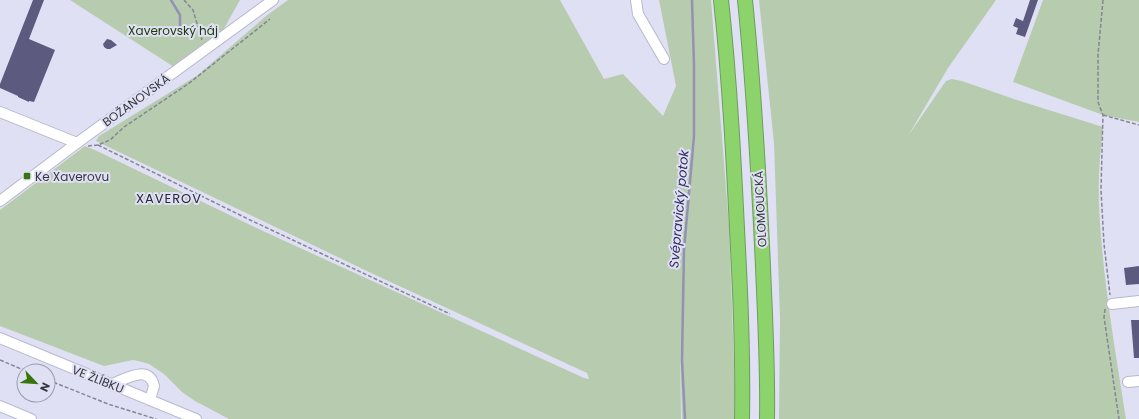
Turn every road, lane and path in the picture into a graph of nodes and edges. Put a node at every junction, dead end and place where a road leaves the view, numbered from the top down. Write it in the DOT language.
graph roads {
  1 [pos="184,0"];
  2 [pos="273,0"];
  3 [pos="636,0"];
  4 [pos="721,0"];
  5 [pos="745,0"];
  6 [pos="1103,0"];
  7 [pos="270,19"];
  8 [pos="205,49"];
  9 [pos="664,59"];
  10 [pos="0,112"];
  11 [pos="1103,115"];
  12 [pos="1139,125"];
  13 [pos="77,143"];
  14 [pos="98,145"];
  15 [pos="0,201"];
  16 [pos="1139,301"];
  17 [pos="1112,304"];
  18 [pos="450,314"];
  19 [pos="0,338"];
  20 [pos="0,360"];
  21 [pos="16,367"];
  22 [pos="1139,381"];
  23 [pos="1128,382"];
  24 [pos="56,383"];
  25 [pos="112,384"];
  26 [pos="150,400"];
  27 [pos="0,406"];
  28 [pos="31,419"];
  29 [pos="156,419"];
  30 [pos="196,419"];
  31 [pos="742,419"];
  32 [pos="767,419"];
  33 [pos="1119,419"];
  1 -- 8 [label="path"];
  2 -- 8 [label="street, BOŽANOVSKÁ"];
  3 -- 9 [label="street"];
  4 -- 31 [label="highway, OLOMOUCKÁ"];
  5 -- 32 [label="highway, OLOMOUCKÁ"];
  6 -- 11 [label="path"];
  7 -- 14 [label="path"];
  8 -- 13 [label="street, BOŽANOVSKÁ"];
  10 -- 13 [label="street"];
  11 -- 12 [label="path"];
  11 -- 17 [label="path"];
  13 -- 14 [label="path"];
  13 -- 15 [label="street, BOŽANOVSKÁ"];
  14 -- 18 [label="path"];
  16 -- 17 [label="street"];
  17 -- 33 [label="path"];
  19 -- 25 [label="street, VE ŽLÍBKU"];
  20 -- 21 [label="path"];
  22 -- 23 [label="street"];
  24 -- 29 [label="path"];
  25 -- 26 [label="street, VE ŽLÍBKU"];
  25 -- 26 [label="street"];
  26 -- 30 [label="street, VE ŽLÍBKU"];
  27 -- 28 [label="street"];
}
